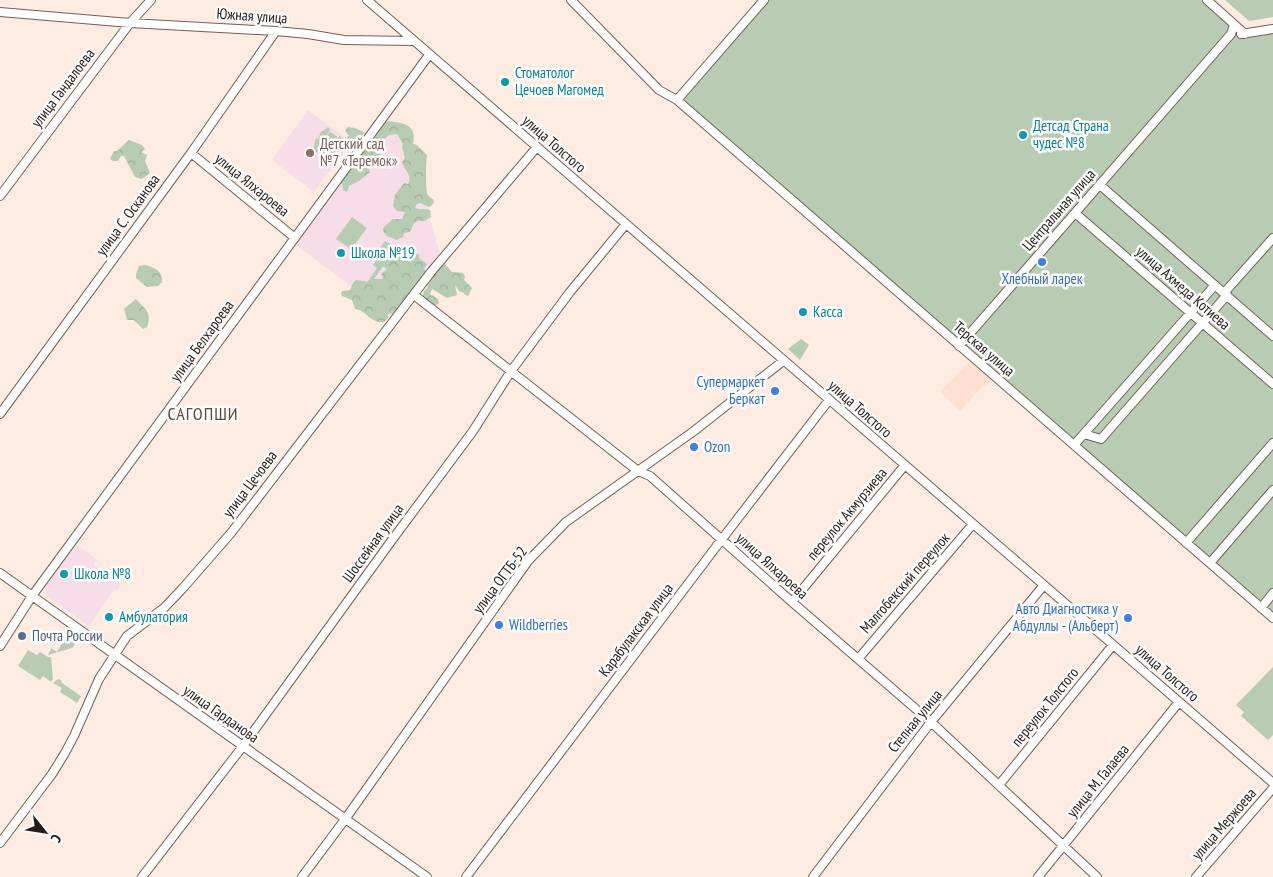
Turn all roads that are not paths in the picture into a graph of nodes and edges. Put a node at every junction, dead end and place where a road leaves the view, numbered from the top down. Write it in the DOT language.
graph roads {
  1 [pos="152,0"];
  2 [pos="367,0"];
  3 [pos="571,0"];
  4 [pos="764,0"];
  5 [pos="1206,0"];
  6 [pos="0,12"];
  7 [pos="130,23"];
  8 [pos="1234,25"];
  9 [pos="1273,29"];
  10 [pos="276,31"];
  11 [pos="1245,34"];
  12 [pos="1229,36"];
  13 [pos="413,41"];
  14 [pos="429,55"];
  15 [pos="676,100"];
  16 [pos="537,148"];
  17 [pos="191,153"];
  18 [pos="1100,185"];
  19 [pos="0,196"];
  20 [pos="1075,213"];
  21 [pos="626,224"];
  22 [pos="295,238"];
  23 [pos="1273,238"];
  24 [pos="1216,286"];
  25 [pos="1225,294"];
  26 [pos="414,295"];
  27 [pos="1191,314"];
  28 [pos="1202,324"];
  29 [pos="1273,336"];
  30 [pos="959,346"];
  31 [pos="783,360"];
  32 [pos="511,371"];
  33 [pos="1273,384"];
  34 [pos="829,400"];
  35 [pos="0,414"];
  36 [pos="1084,434"];
  37 [pos="1273,443"];
  38 [pos="1074,445"];
  39 [pos="905,465"];
  40 [pos="638,471"];
  41 [pos="1273,490"];
  42 [pos="973,524"];
  43 [pos="722,539"];
  44 [pos="1186,543"];
  45 [pos="1210,564"];
  46 [pos="0,573"];
  47 [pos="1044,585"];
  48 [pos="1273,593"];
  49 [pos="32,596"];
  50 [pos="792,602"];
  51 [pos="1261,608"];
  52 [pos="1273,618"];
  53 [pos="1113,645"];
  54 [pos="0,646"];
  55 [pos="114,655"];
  56 [pos="858,659"];
  57 [pos="1179,702"];
  58 [pos="932,722"];
  59 [pos="243,746"];
  60 [pos="1273,783"];
  61 [pos="999,785"];
  62 [pos="1273,788"];
  63 [pos="346,818"];
  64 [pos="0,843"];
  65 [pos="1064,846"];
  66 [pos="142,877"];
  67 [pos="302,877"];
  68 [pos="427,877"];
  69 [pos="466,877"];
  70 [pos="813,877"];
  71 [pos="1038,877"];
  72 [pos="1097,877"];
  73 [pos="1196,877"];
  1 -- 7 [label="street, улица Гандалоева"];
  2 -- 13 [label="street"];
  2 -- 14 [label="street"];
  3 -- 15 [label="street, Терская улица"];
  4 -- 15 [label="street"];
  5 -- 8 [label="street"];
  6 -- 7 [label="street, Южная улица"];
  7 -- 10 [label="street, Южная улица"];
  7 -- 19 [label="street, улица Гандалоева"];
  8 -- 11 [label="street"];
  8 -- 12 [label="street, Центральная улица"];
  9 -- 11 [label="street"];
  10 -- 13 [label="street, Южная улица"];
  10 -- 17 [label="street, улица С. Осканова"];
  11 -- 12 [label="street"];
  12 -- 18 [label="street, Центральная улица"];
  13 -- 14 [label="street"];
  14 -- 16 [label="street, улица Толстого"];
  14 -- 22 [label="street, улица Белхароева"];
  15 -- 30 [label="street, Терская улица"];
  16 -- 21 [label="street, улица Толстого"];
  16 -- 26 [label="street, улица Цечоева"];
  17 -- 22 [label="street, улица Ялхароева"];
  17 -- 35 [label="street, улица С. Осканова"];
  18 -- 20 [label="street, Центральная улица"];
  18 -- 24 [label="street, улица Ахмеда Котиева"];
  20 -- 27 [label="street, улица Ахмеда Котиева"];
  20 -- 30 [label="street, Центральная улица"];
  21 -- 31 [label="street, улица Толстого"];
  21 -- 32 [label="street, Шоссейная улица"];
  22 -- 49 [label="street, улица Белхароева"];
  23 -- 25 [label="street"];
  24 -- 25 [label="street, улица Ахмеда Котиева"];
  24 -- 27 [label="street"];
  25 -- 28 [label="street"];
  25 -- 29 [label="street, улица Ахмеда Котиева"];
  26 -- 32 [label="street, улица Ялхароева"];
  26 -- 55 [label="street, улица Цечоева"];
  27 -- 28 [label="street, улица Ахмеда Котиева"];
  27 -- 36 [label="street"];
  28 -- 33 [label="street, улица Ахмеда Котиева"];
  28 -- 36 [label="street"];
  30 -- 38 [label="street, Терская улица"];
  31 -- 34 [label="street, улица Толстого"];
  31 -- 40 [label="street, улица ОГТБ-52"];
  32 -- 40 [label="street, улица Ялхароева"];
  32 -- 59 [label="street, Шоссейная улица"];
  34 -- 39 [label="street, улица Толстого"];
  34 -- 43 [label="street, Карабулакская улица"];
  36 -- 38 [label="street"];
  37 -- 44 [label="street"];
  38 -- 44 [label="street, Терская улица"];
  39 -- 42 [label="street, улица Толстого"];
  39 -- 50 [label="street, переулок Акмурзиева"];
  40 -- 43 [label="street, улица Ялхароева"];
  40 -- 63 [label="street, улица ОГТБ-52"];
  41 -- 45 [label="street"];
  42 -- 47 [label="street, улица Толстого"];
  42 -- 56 [label="street, Малгобекский переулок"];
  43 -- 50 [label="street, улица Ялхароева"];
  43 -- 69 [label="street, Карабулакская улица"];
  44 -- 45 [label="street, Терская улица"];
  45 -- 51 [label="street, Терская улица"];
  46 -- 49 [label="street, улица Гарданова"];
  47 -- 53 [label="street, улица Толстого"];
  47 -- 58 [label="street, Степная улица"];
  48 -- 51 [label="street"];
  49 -- 54 [label="street, улица Белхароева"];
  49 -- 55 [label="street, улица Гарданова"];
  50 -- 56 [label="street, улица Ялхароева"];
  51 -- 52 [label="street, Терская улица"];
  53 -- 57 [label="street, улица Толстого"];
  53 -- 61 [label="street, переулок Толстого"];
  55 -- 59 [label="street, улица Гарданова"];
  55 -- 64 [label="street, улица Цечоева"];
  56 -- 58 [label="street, улица Ялхароева"];
  57 -- 60 [label="street, улица Толстого"];
  57 -- 65 [label="street, улица М. Галаева"];
  58 -- 61 [label="street, улица Ялхароева"];
  58 -- 70 [label="street, Степная улица"];
  59 -- 63 [label="street, улица Гарданова"];
  59 -- 66 [label="street, Шоссейная улица"];
  61 -- 65 [label="street, улица Ялхароева"];
  62 -- 73 [label="street, улица Мержоева"];
  63 -- 67 [label="street, улица ОГТБ-52"];
  63 -- 68 [label="street, улица Гарданова"];
  65 -- 71 [label="street, улица М. Галаева"];
  65 -- 72 [label="street, улица Ялхароева"];
}
